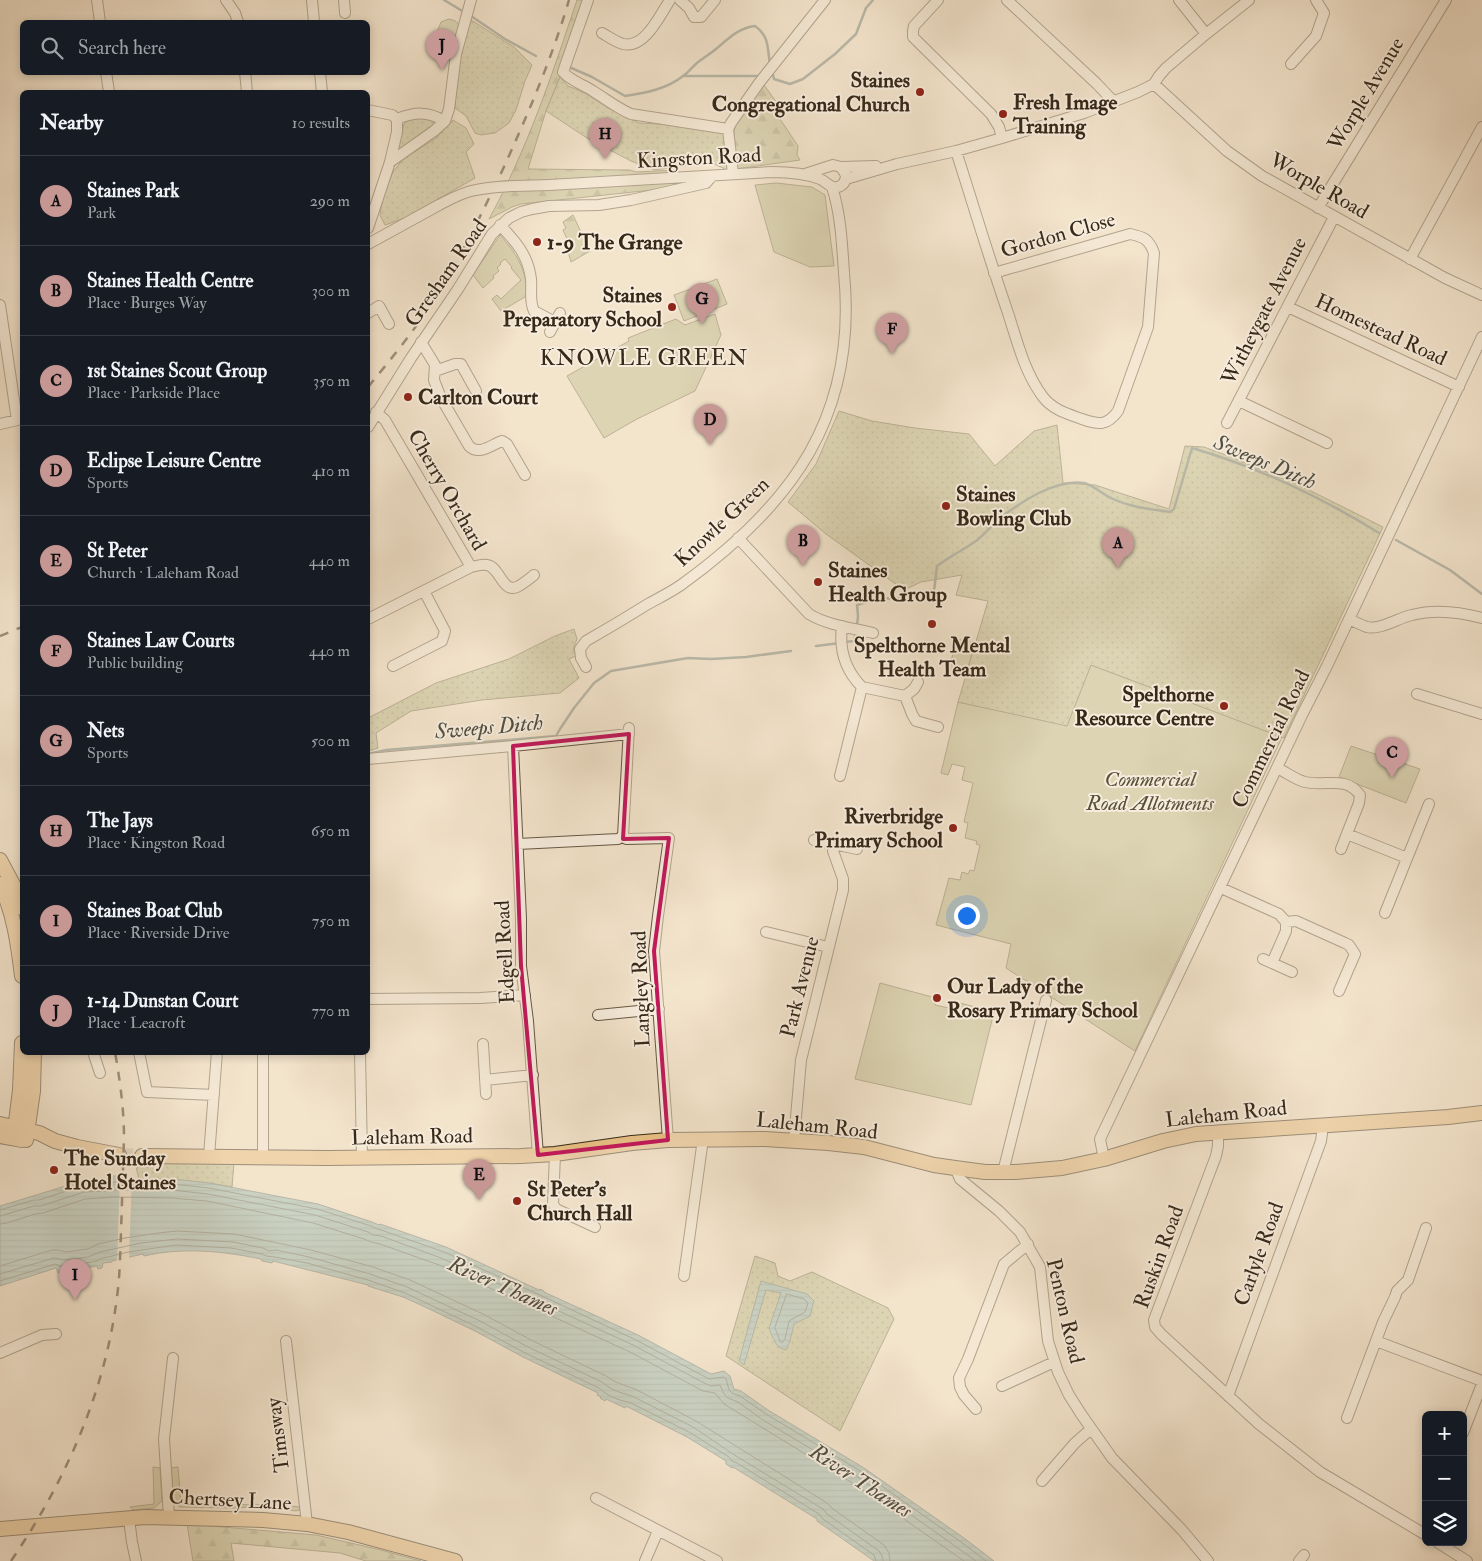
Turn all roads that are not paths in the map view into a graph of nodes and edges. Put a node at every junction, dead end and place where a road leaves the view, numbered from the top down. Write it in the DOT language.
graph roads {
  1 [pos="97,0"];
  2 [pos="226,0"];
  3 [pos="312,0"];
  4 [pos="344,0"];
  5 [pos="588,0"];
  6 [pos="670,0"];
  7 [pos="680,0"];
  8 [pos="715,0"];
  9 [pos="826,0"];
  10 [pos="938,0"];
  11 [pos="1007,0"];
  12 [pos="1179,0"];
  13 [pos="1249,0"];
  14 [pos="1316,0"];
  15 [pos="1446,0"];
  16 [pos="468,9"];
  17 [pos="345,13"];
  18 [pos="100,20"];
  19 [pos="237,20"];
  20 [pos="314,20"];
  21 [pos="602,33"];
  22 [pos="1206,34"];
  23 [pos="1291,64"];
  24 [pos="106,75"];
  25 [pos="245,75"];
  26 [pos="320,75"];
  27 [pos="1154,84"];
  28 [pos="109,90"];
  29 [pos="246,90"];
  30 [pos="322,90"];
  31 [pos="1113,101"];
  32 [pos="370,110"];
  33 [pos="397,119"];
  34 [pos="445,121"];
  35 [pos="1482,127"];
  36 [pos="728,129"];
  37 [pos="1002,138"];
  38 [pos="956,151"];
  39 [pos="390,162"];
  40 [pos="897,164"];
  41 [pos="841,167"];
  42 [pos="828,168"];
  43 [pos="733,174"];
  44 [pos="805,174"];
  45 [pos="712,176"];
  46 [pos="836,183"];
  47 [pos="1318,208"];
  48 [pos="373,211"];
  49 [pos="1334,217"];
  50 [pos="370,221"];
  51 [pos="500,225"];
  52 [pos="387,232"];
  53 [pos="370,243"];
  54 [pos="1410,259"];
  55 [pos="994,273"];
  56 [pos="1482,295"];
  57 [pos="0,305"];
  58 [pos="1288,307"];
  59 [pos="370,312"];
  60 [pos="389,324"];
  61 [pos="550,332"];
  62 [pos="1482,337"];
  63 [pos="421,342"];
  64 [pos="435,371"];
  65 [pos="1459,386"];
  66 [pos="476,391"];
  67 [pos="1239,401"];
  68 [pos="376,412"];
  69 [pos="20,419"];
  70 [pos="370,423"];
  71 [pos="1227,423"];
  72 [pos="0,424"];
  73 [pos="1327,443"];
  74 [pos="525,475"];
  75 [pos="738,538"];
  76 [pos="471,567"];
  77 [pos="534,575"];
  78 [pos="424,591"];
  79 [pos="370,618"];
  80 [pos="1482,618"];
  81 [pos="1349,619"];
  82 [pos="842,626"];
  83 [pos="870,632"];
  84 [pos="393,666"];
  85 [pos="586,667"];
  86 [pos="918,682"];
  87 [pos="862,687"];
  88 [pos="1417,694"];
  89 [pos="905,696"];
  90 [pos="1482,714"];
  91 [pos="938,727"];
  92 [pos="513,746"];
  93 [pos="370,759"];
  94 [pos="1277,768"];
  95 [pos="840,776"];
  96 [pos="1429,804"];
  97 [pos="1413,812"];
  98 [pos="1424,816"];
  99 [pos="1348,834"];
  100 [pos="623,836"];
  101 [pos="814,840"];
  102 [pos="518,844"];
  103 [pos="835,844"];
  104 [pos="856,849"];
  105 [pos="1341,850"];
  106 [pos="1407,858"];
  107 [pos="0,860"];
  108 [pos="0,884"];
  109 [pos="1221,888"];
  110 [pos="20,902"];
  111 [pos="1385,913"];
  112 [pos="1286,922"];
  113 [pos="766,932"];
  114 [pos="828,947"];
  115 [pos="20,958"];
  116 [pos="1292,972"];
  117 [pos="1344,979"];
  118 [pos="1355,984"];
  119 [pos="1338,990"];
  120 [pos="525,995"];
  121 [pos="370,999"];
  122 [pos="1046,1000"];
  123 [pos="659,1009"];
  124 [pos="598,1015"];
  125 [pos="483,1044"];
  126 [pos="21,1055"];
  127 [pos="34,1055"];
  128 [pos="94,1055"];
  129 [pos="140,1055"];
  130 [pos="217,1055"];
  131 [pos="263,1055"];
  132 [pos="360,1055"];
  133 [pos="100,1073"];
  134 [pos="533,1076"];
  135 [pos="485,1080"];
  136 [pos="33,1091"];
  137 [pos="486,1094"];
  138 [pos="214,1095"];
  139 [pos="1482,1113"];
  140 [pos="0,1124"];
  141 [pos="1323,1125"];
  142 [pos="1218,1132"];
  143 [pos="17,1134"];
  144 [pos="703,1139"];
  145 [pos="668,1140"];
  146 [pos="794,1140"];
  147 [pos="60,1143"];
  148 [pos="555,1154"];
  149 [pos="120,1155"];
  150 [pos="538,1155"];
  151 [pos="142,1156"];
  152 [pos="209,1156"];
  153 [pos="263,1156"];
  154 [pos="362,1157"];
  155 [pos="1104,1159"];
  156 [pos="955,1168"];
  157 [pos="1003,1172"];
  158 [pos="595,1226"];
  159 [pos="1426,1228"];
  160 [pos="1028,1244"];
  161 [pos="684,1276"];
  162 [pos="56,1334"];
  163 [pos="286,1341"];
  164 [pos="1376,1341"];
  165 [pos="0,1353"];
  166 [pos="173,1358"];
  167 [pos="1054,1362"];
  168 [pos="1482,1382"];
  169 [pos="1002,1386"];
  170 [pos="1228,1396"];
  171 [pos="976,1409"];
  172 [pos="1347,1418"];
  173 [pos="1467,1422"];
  174 [pos="1091,1429"];
  175 [pos="1042,1480"];
  176 [pos="596,1498"];
  177 [pos="169,1517"];
  178 [pos="129,1519"];
  179 [pos="307,1524"];
  180 [pos="0,1529"];
  181 [pos="658,1531"];
  182 [pos="1422,1531"];
  183 [pos="1443,1546"];
  184 [pos="136,1561"];
  185 [pos="455,1561"];
  186 [pos="645,1561"];
  187 [pos="717,1561"];
  188 [pos="1208,1561"];
  189 [pos="1467,1561"];
  1 -- 18 [label="street"];
  2 -- 19 [label="street"];
  3 -- 20 [label="street"];
  4 -- 17 [label="street"];
  5 -- 36 [label="street"];
  6 -- 21 [label="street"];
  7 -- 8 [label="street"];
  9 -- 36 [label="street"];
  10 -- 37 [label="street"];
  11 -- 31 [label="street"];
  12 -- 22 [label="street"];
  13 -- 22 [label="street"];
  14 -- 23 [label="street"];
  15 -- 47 [label="street, Worple Avenue"];
  16 -- 34 [label="street"];
  22 -- 27 [label="street"];
  24 -- 28 [label="street"];
  25 -- 29 [label="street"];
  26 -- 30 [label="street"];
  27 -- 31 [label="street"];
  27 -- 47 [label="street, Worple Road"];
  31 -- 37 [label="street"];
  32 -- 33 [label="street"];
  33 -- 34 [label="street"];
  33 -- 39 [label="street"];
  34 -- 39 [label="street"];
  35 -- 54 [label="street"];
  36 -- 43 [label="street"];
  37 -- 38 [label="street"];
  38 -- 40 [label="street"];
  38 -- 55 [label="street"];
  39 -- 48 [label="street"];
  40 -- 41 [label="street"];
  40 -- 46 [label="street"];
  41 -- 42 [label="street, Kingston Road"];
  41 -- 46 [label="street"];
  42 -- 44 [label="street, Kingston Road"];
  42 -- 46 [label="street, Knowle Green"];
  43 -- 44 [label="street, Kingston Road"];
  43 -- 45 [label="street, Kingston Road"];
  44 -- 46 [label="street, Kingston Road"];
  45 -- 51 [label="street, Gresham Road"];
  45 -- 52 [label="street, Kingston Road, bridge"];
  46 -- 75 [label="street, Knowle Green"];
  47 -- 49 [label="street, Worple Road"];
  48 -- 50 [label="street"];
  48 -- 52 [label="street"];
  49 -- 54 [label="street, Worple Road"];
  49 -- 58 [label="street, Witheygate Avenue"];
  51 -- 61 [label="street"];
  51 -- 63 [label="street, Gresham Road"];
  52 -- 53 [label="street, Kingston Road"];
  54 -- 56 [label="street, Worple Road"];
  55 -- 55 [label="street, Gordon Close"];
  57 -- 69 [label="street"];
  58 -- 65 [label="street, Homestead Road"];
  58 -- 67 [label="street, Witheygate Avenue"];
  59 -- 60 [label="street"];
  62 -- 65 [label="street, Commercial Road"];
  63 -- 64 [label="street"];
  63 -- 68 [label="street, Gresham Road"];
  64 -- 66 [label="street"];
  64 -- 74 [label="street"];
  65 -- 81 [label="street, Commercial Road"];
  67 -- 71 [label="street, Witheygate Avenue"];
  67 -- 73 [label="street"];
  68 -- 70 [label="street, Gresham Road"];
  68 -- 76 [label="street, Cherry Orchard"];
  69 -- 72 [label="street"];
  75 -- 82 [label="street"];
  75 -- 85 [label="street, Knowle Green"];
  76 -- 77 [label="street"];
  76 -- 78 [label="street, Cherry Orchard"];
  78 -- 79 [label="street, Cherry Orchard"];
  78 -- 84 [label="street"];
  80 -- 81 [label="street"];
  81 -- 94 [label="street, Commercial Road"];
  82 -- 83 [label="street"];
  82 -- 87 [label="street"];
  86 -- 89 [label="street"];
  87 -- 89 [label="street"];
  87 -- 95 [label="street"];
  88 -- 90 [label="street"];
  89 -- 91 [label="street"];
  92 -- 93 [label="street"];
  92 -- 100 [label="street"];
  92 -- 102 [label="street, Edgell Road"];
  94 -- 99 [label="street"];
  94 -- 109 [label="street, Commercial Road"];
  96 -- 98 [label="street"];
  97 -- 98 [label="street"];
  98 -- 106 [label="street"];
  99 -- 105 [label="street"];
  99 -- 106 [label="street"];
  100 -- 102 [label="street"];
  100 -- 123 [label="street, Langley Road"];
  101 -- 103 [label="street"];
  102 -- 120 [label="street, Edgell Road"];
  103 -- 104 [label="street"];
  103 -- 114 [label="street, Park Avenue"];
  106 -- 111 [label="street"];
  107 -- 110 [label="main road"];
  108 -- 115 [label="main road"];
  109 -- 112 [label="street"];
  109 -- 155 [label="street, Commercial Road"];
  112 -- 116 [label="street"];
  112 -- 117 [label="street"];
  113 -- 114 [label="street"];
  114 -- 146 [label="street, Park Avenue"];
  117 -- 118 [label="street"];
  117 -- 119 [label="street"];
  120 -- 121 [label="street"];
  120 -- 134 [label="street, Edgell Road"];
  122 -- 157 [label="street"];
  123 -- 124 [label="street"];
  123 -- 145 [label="street, Langley Road"];
  125 -- 135 [label="street"];
  126 -- 143 [label="main road"];
  127 -- 136 [label="main road"];
  128 -- 133 [label="street"];
  129 -- 138 [label="street"];
  130 -- 138 [label="street"];
  131 -- 153 [label="street"];
  132 -- 154 [label="street"];
  134 -- 135 [label="street"];
  134 -- 150 [label="street, Edgell Road"];
  135 -- 137 [label="street"];
  136 -- 143 [label="main road"];
  136 -- 147 [label="main road"];
  138 -- 152 [label="street"];
  139 -- 141 [label="main road, Laleham Road"];
  140 -- 143 [label="main road"];
  141 -- 142 [label="main road, Laleham Road"];
  141 -- 170 [label="street, Carlyle Road"];
  142 -- 155 [label="main road, Laleham Road"];
  142 -- 170 [label="street, Ruskin Road"];
  143 -- 147 [label="main road"];
  144 -- 145 [label="main road, Laleham Road"];
  144 -- 146 [label="main road, Laleham Road"];
  144 -- 161 [label="street"];
  145 -- 148 [label="main road, Laleham Road"];
  146 -- 156 [label="main road, Laleham Road"];
  147 -- 149 [label="main road"];
  148 -- 150 [label="main road, Laleham Road"];
  148 -- 158 [label="street"];
  150 -- 154 [label="main road, Laleham Road"];
  151 -- 152 [label="main road, Laleham Road"];
  152 -- 153 [label="main road, Laleham Road"];
  153 -- 154 [label="main road, Laleham Road"];
  155 -- 157 [label="main road, Laleham Road"];
  156 -- 157 [label="main road, Laleham Road"];
  156 -- 160 [label="street, Penton Road"];
  159 -- 164 [label="street"];
  160 -- 167 [label="street, Penton Road"];
  160 -- 171 [label="street"];
  162 -- 165 [label="street"];
  163 -- 179 [label="street, Timsway"];
  164 -- 168 [label="street"];
  164 -- 172 [label="street"];
  166 -- 177 [label="street"];
  167 -- 169 [label="street"];
  167 -- 174 [label="street, Penton Road"];
  168 -- 173 [label="street"];
  170 -- 182 [label="street, Ruskin Road"];
  174 -- 175 [label="street"];
  174 -- 188 [label="street, Penton Road"];
  176 -- 181 [label="street"];
  177 -- 178 [label="main road, Chertsey Lane"];
  177 -- 179 [label="main road, Chertsey Lane"];
  178 -- 180 [label="main road, Chertsey Lane"];
  178 -- 184 [label="street"];
  179 -- 185 [label="main road, Chertsey Lane"];
  181 -- 186 [label="street"];
  181 -- 187 [label="street"];
  183 -- 189 [label="street"];
}
